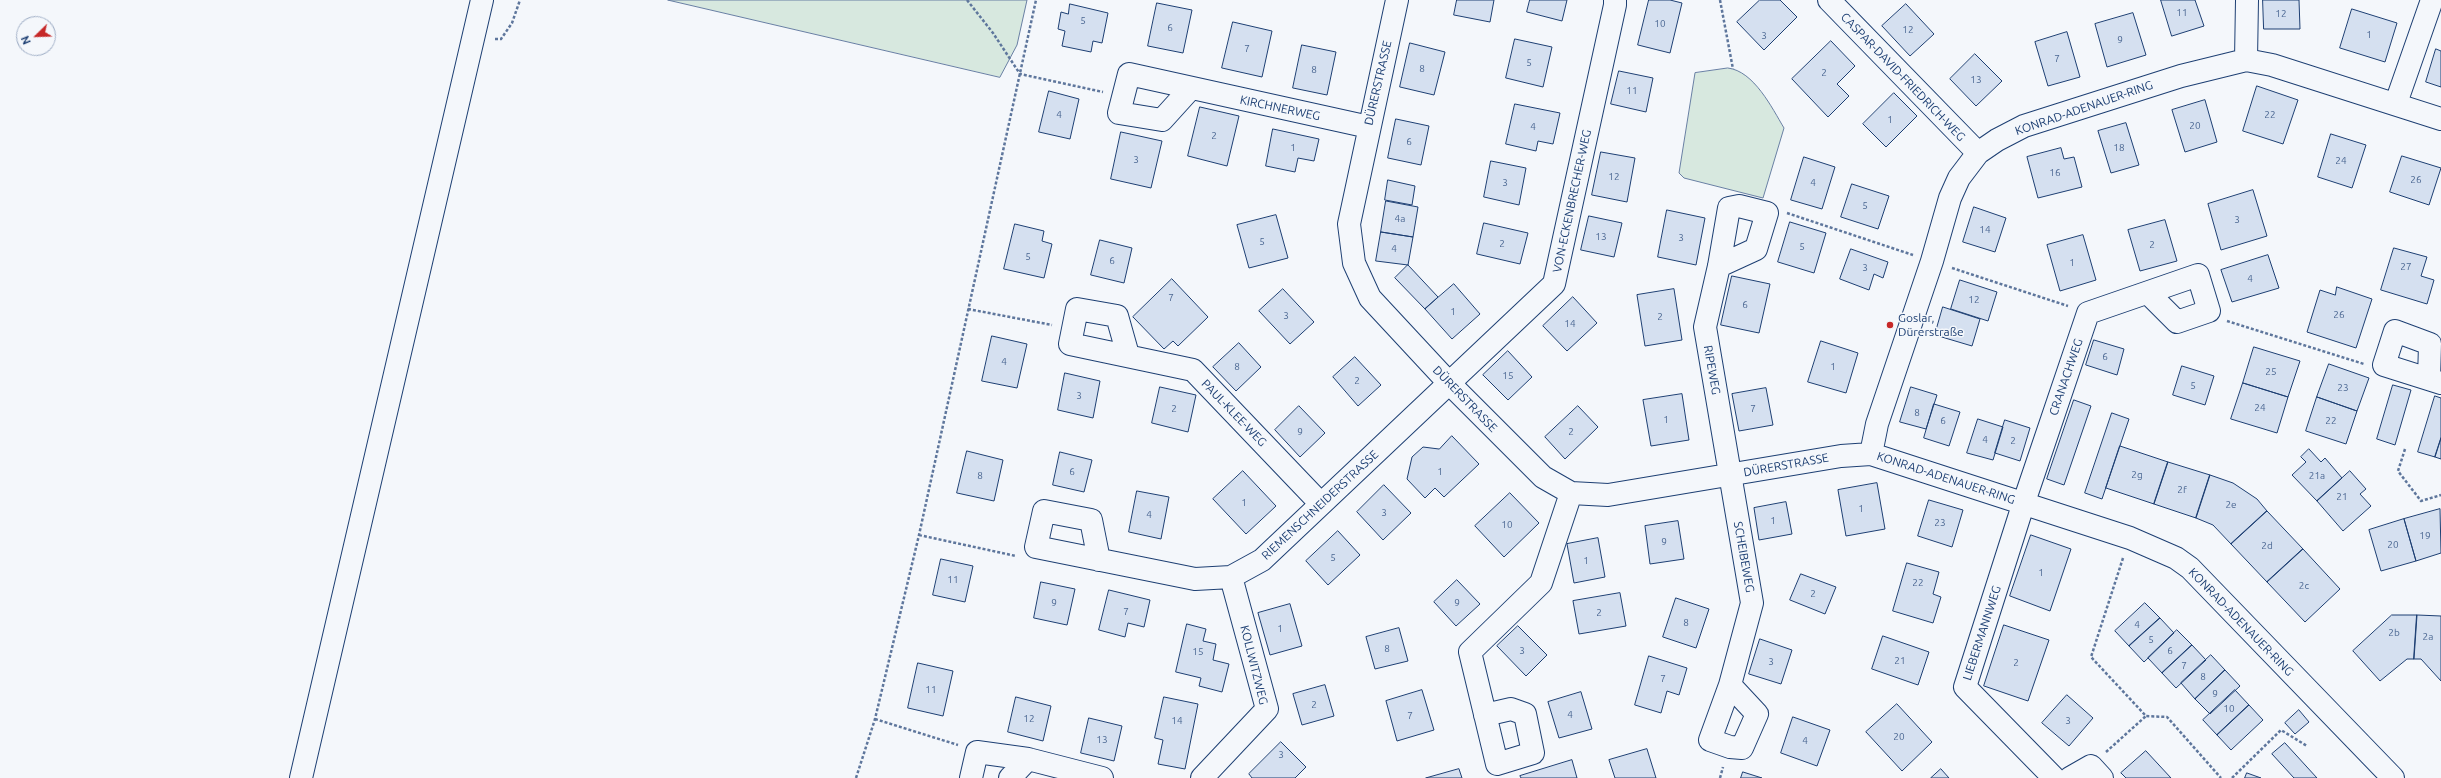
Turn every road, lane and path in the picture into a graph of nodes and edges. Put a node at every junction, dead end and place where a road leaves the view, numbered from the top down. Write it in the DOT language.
graph roads {
  1 [pos="482,0"];
  2 [pos="520,0"];
  3 [pos="967,0"];
  4 [pos="1036,0"];
  5 [pos="1397,0"];
  6 [pos="1615,0"];
  7 [pos="1720,0"];
  8 [pos="1829,0"];
  9 [pos="2247,0"];
  10 [pos="2432,0"];
  11 [pos="473,40"];
  12 [pos="2246,60"];
  13 [pos="1733,69"];
  14 [pos="1020,74"];
  15 [pos="1191,88"];
  16 [pos="1123,96"];
  17 [pos="2396,103"];
  18 [pos="2441,119"];
  19 [pos="1369,127"];
  20 [pos="1978,153"];
  21 [pos="1719,266"];
  22 [pos="2148,293"];
  23 [pos="968,309"];
  24 [pos="2209,311"];
  25 [pos="1073,328"];
  26 [pos="1128,355"];
  27 [pos="2384,365"];
  28 [pos="2435,381"];
  29 [pos="1449,383"];
  30 [pos="2405,449"];
  31 [pos="1870,454"];
  32 [pos="1730,475"];
  33 [pos="1571,493"];
  34 [pos="2441,495"];
  35 [pos="2024,502"];
  36 [pos="1321,504"];
  37 [pos="919,535"];
  38 [pos="2130,538"];
  39 [pos="1036,547"];
  40 [pos="1099,560"];
  41 [pos="1231,577"];
  42 [pos="1730,685"];
  43 [pos="1485,715"];
  44 [pos="2146,716"];
  45 [pos="875,719"];
  46 [pos="2307,746"];
  47 [pos="977,752"];
  48 [pos="1028,759"];
  49 [pos="2096,772"];
  50 [pos="301,778"];
  51 [pos="856,778"];
  52 [pos="972,778"];
  53 [pos="1010,778"];
  54 [pos="1102,778"];
  55 [pos="1202,778"];
  56 [pos="2054,778"];
  57 [pos="2070,778"];
  58 [pos="2221,778"];
  59 [pos="2232,778"];
  60 [pos="2393,778"];
  1 -- 11 [label="street"];
  2 -- 11 [label="path"];
  3 -- 14 [label="path"];
  4 -- 14 [label="path"];
  5 -- 19 [label="street, DÜRERSTRASSE"];
  6 -- 29 [label="street, VON-ECKENBRECHER-WEG"];
  7 -- 13 [label="path"];
  8 -- 20 [label="street, CASPAR-DAVID-FRIEDRICH-WEG"];
  9 -- 12 [label="street"];
  10 -- 17 [label="street"];
  11 -- 50 [label="street"];
  12 -- 17 [label="street, KONRAD-ADENAUER-RING"];
  12 -- 20 [label="street, KONRAD-ADENAUER-RING"];
  14 -- 16 [label="path"];
  14 -- 23 [label="path"];
  15 -- 16 [label="street, KIRCHNERWEG"];
  15 -- 16 [label="street, KIRCHNERWEG"];
  15 -- 19 [label="street, KIRCHNERWEG"];
  17 -- 18 [label="street, KONRAD-ADENAUER-RING"];
  19 -- 29 [label="street, DÜRERSTRASSE"];
  20 -- 31 [label="street, KONRAD-ADENAUER-RING"];
  21 -- 32 [label="street, RIPEWEG"];
  22 -- 24 [label="street"];
  22 -- 24 [label="street, CRANACHWEG"];
  22 -- 35 [label="street, CRANACHWEG"];
  23 -- 25 [label="path"];
  23 -- 37 [label="path"];
  24 -- 27 [label="path"];
  25 -- 26 [label="street, PAUL-KLEE-WEG"];
  25 -- 26 [label="street, PAUL-KLEE-WEG"];
  26 -- 36 [label="street, PAUL-KLEE-WEG"];
  27 -- 28 [label="street"];
  27 -- 28 [label="street"];
  29 -- 33 [label="street, DÜRERSTRASSE"];
  29 -- 36 [label="street, RIEMENSCHNEIDERSTRASSE"];
  30 -- 34 [label="path"];
  31 -- 32 [label="street, DÜRERSTRASSE"];
  31 -- 35 [label="street, KONRAD-ADENAUER-RING"];
  32 -- 33 [label="street, DÜRERSTRASSE"];
  32 -- 42 [label="street, SCHEIBEWEG"];
  33 -- 43 [label="street"];
  35 -- 38 [label="street, KONRAD-ADENAUER-RING"];
  35 -- 56 [label="street, LIEBERMANNWEG"];
  36 -- 41 [label="street, RIEMENSCHNEIDERSTRASSE"];
  37 -- 39 [label="path"];
  37 -- 45 [label="path"];
  38 -- 44 [label="path"];
  38 -- 60 [label="street, KONRAD-ADENAUER-RING"];
  39 -- 40 [label="street, RIEMENSCHNEIDERSTRASSE"];
  39 -- 40 [label="street"];
  40 -- 41 [label="street, RIEMENSCHNEIDERSTRASSE"];
  41 -- 55 [label="street, KOLLWITZWEG"];
  44 -- 49 [label="path"];
  44 -- 58 [label="path"];
  45 -- 47 [label="path"];
  45 -- 51 [label="path"];
  46 -- 59 [label="path"];
  47 -- 48 [label="street"];
  47 -- 52 [label="street"];
  48 -- 53 [label="street"];
  48 -- 54 [label="street"];
  49 -- 57 [label="street"];
}
